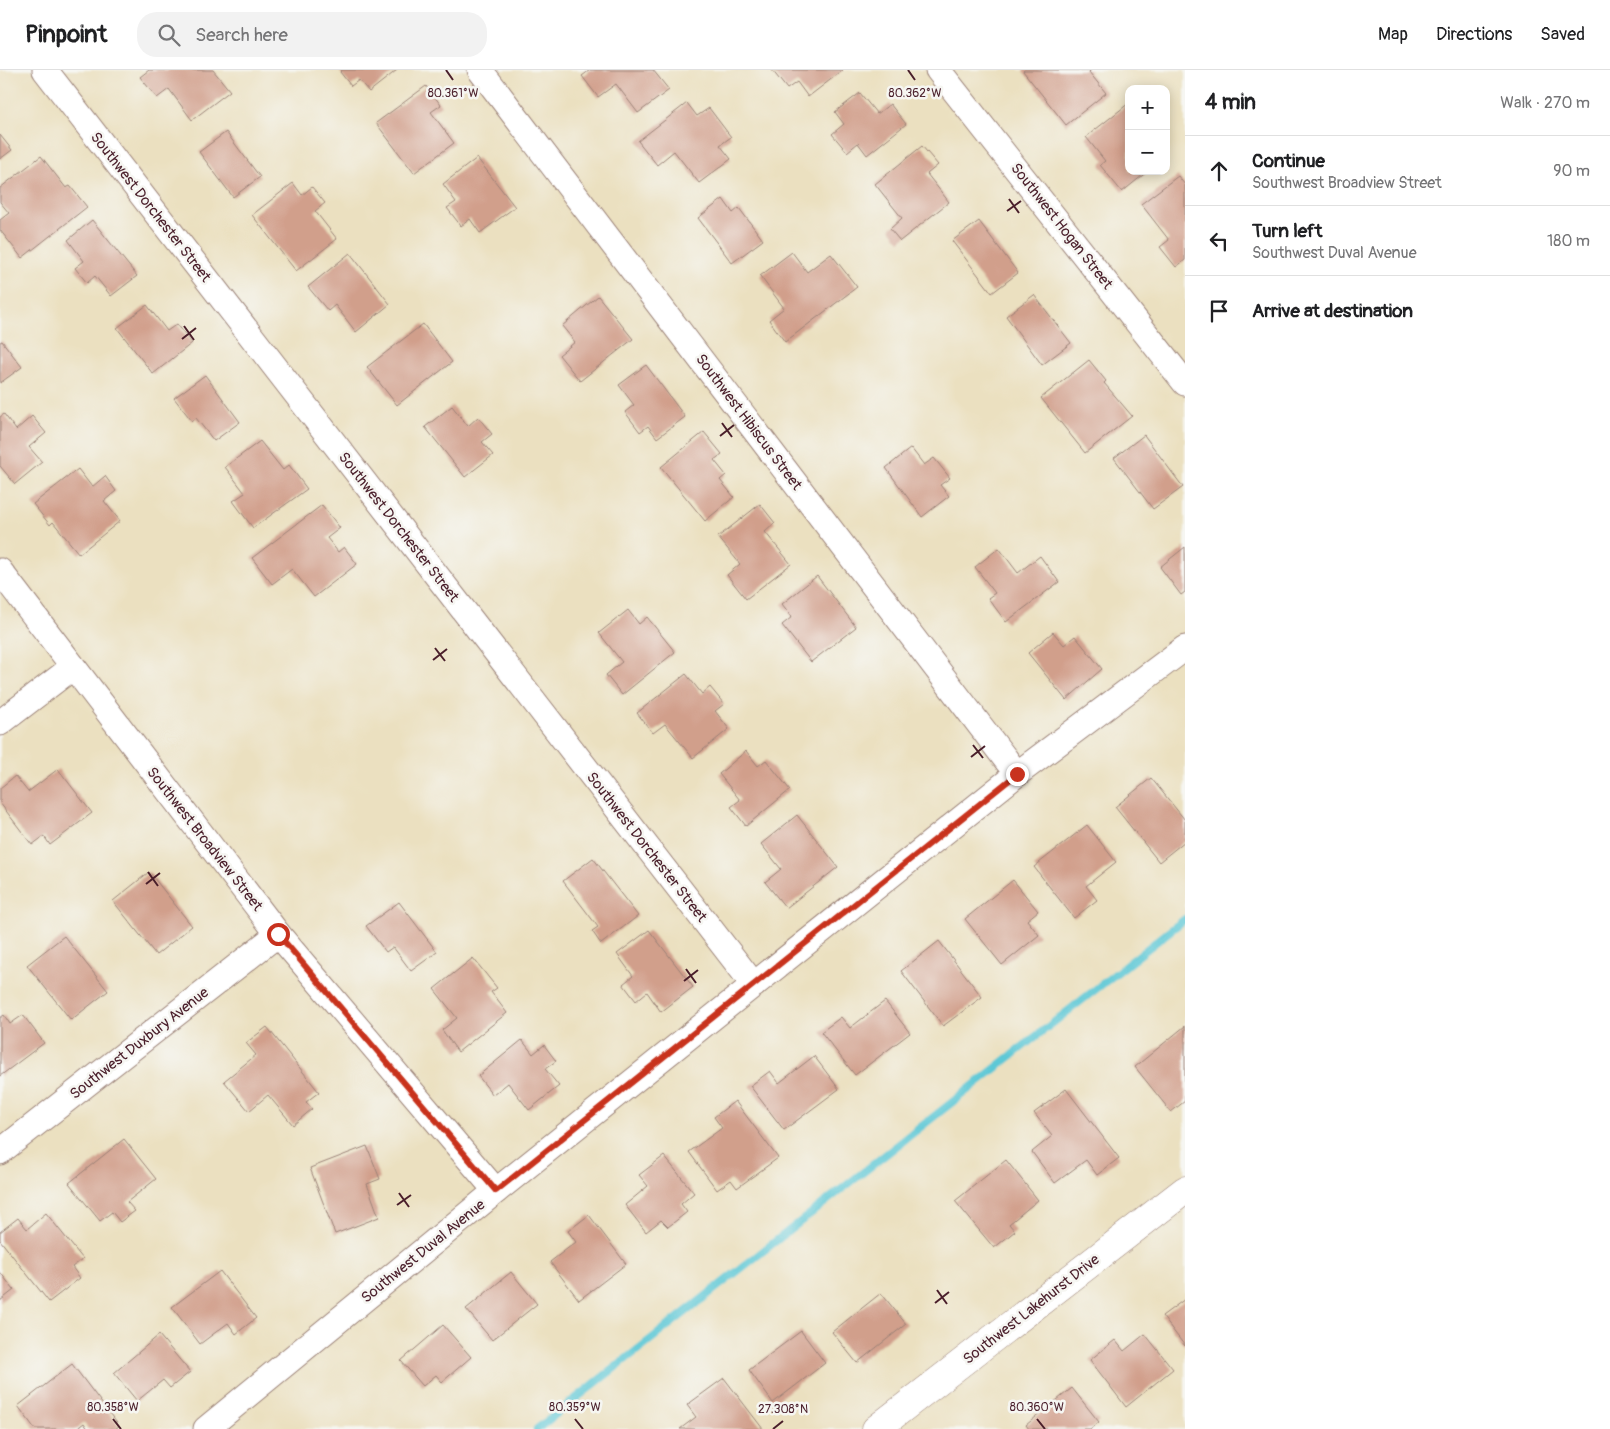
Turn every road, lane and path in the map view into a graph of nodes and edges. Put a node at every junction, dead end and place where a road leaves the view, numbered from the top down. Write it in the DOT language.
graph roads {
  1 [pos="44,70"];
  2 [pos="480,70"];
  3 [pos="938,70"];
  4 [pos="1185,383"];
  5 [pos="0,571"];
  6 [pos="1185,648"];
  7 [pos="73,667"];
  8 [pos="0,724"];
  9 [pos="1017,774"];
  10 [pos="278,934"];
  11 [pos="754,985"];
  12 [pos="0,1152"];
  13 [pos="1185,1190"];
  14 [pos="496,1191"];
  15 [pos="222,1424"];
  16 [pos="876,1429"];
  1 -- 11 [label="street, Southwest Dorchester Street"];
  2 -- 9 [label="street, Southwest Hibiscus Street"];
  3 -- 4 [label="street, Southwest Hogan Street"];
  5 -- 7 [label="street, Southwest Broadview Street"];
  6 -- 9 [label="street, Southwest Duval Avenue"];
  7 -- 8 [label="street"];
  7 -- 10 [label="street, Southwest Broadview Street"];
  9 -- 11 [label="street, Southwest Duval Avenue"];
  10 -- 12 [label="street, Southwest Duxbury Avenue"];
  10 -- 14 [label="street, Southwest Broadview Street"];
  11 -- 14 [label="street, Southwest Duval Avenue"];
  13 -- 16 [label="street, Southwest Lakehurst Drive"];
  14 -- 15 [label="street, Southwest Duval Avenue"];
}
